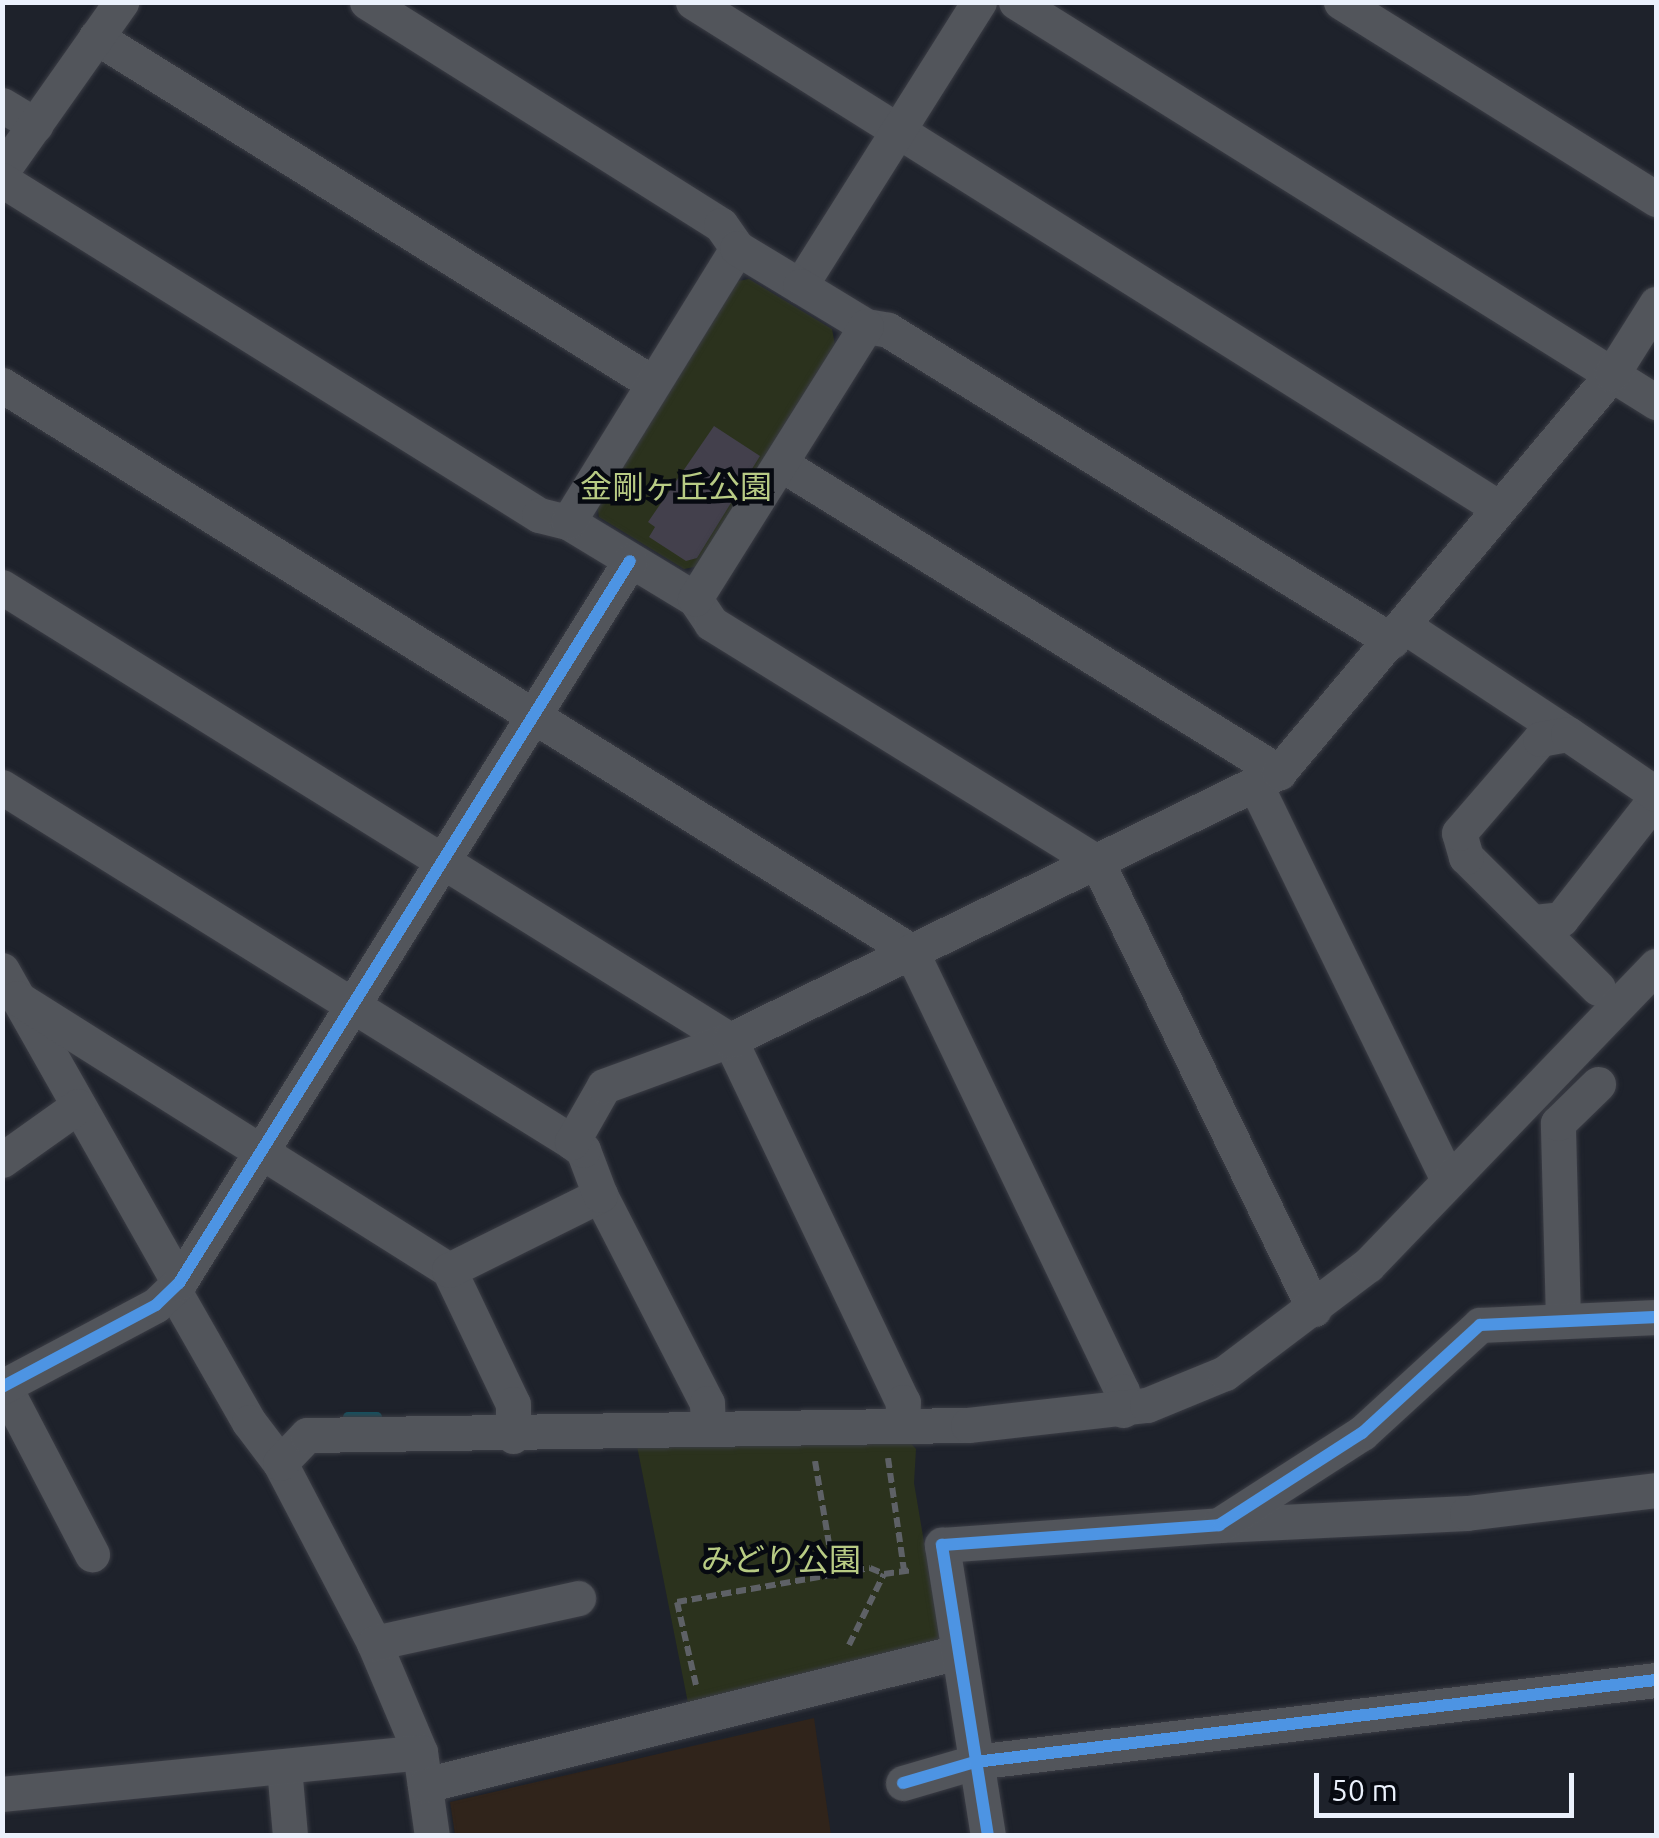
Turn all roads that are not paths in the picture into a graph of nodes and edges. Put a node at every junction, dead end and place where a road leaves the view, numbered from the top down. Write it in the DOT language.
graph roads {
  1 [pos="121,2"];
  2 [pos="367,2"];
  3 [pos="694,2"];
  4 [pos="979,2"];
  5 [pos="1016,2"];
  6 [pos="1341,2"];
  7 [pos="96,37"];
  8 [pos="2,106"];
  9 [pos="35,124"];
  10 [pos="898,131"];
  11 [pos="2,171"];
  12 [pos="2,180"];
  13 [pos="1656,199"];
  14 [pos="736,248"];
  15 [pos="800,286"];
  16 [pos="1656,304"];
  17 [pos="866,326"];
  18 [pos="1612,374"];
  19 [pos="651,382"];
  20 [pos="2,384"];
  21 [pos="1656,402"];
  22 [pos="781,464"];
  23 [pos="1499,508"];
  24 [pos="568,522"];
  25 [pos="630,561"];
  26 [pos="2,587"];
  27 [pos="696,599"];
  28 [pos="1398,634"];
  29 [pos="535,715"];
  30 [pos="1568,734"];
  31 [pos="1267,778"];
  32 [pos="2,787"];
  33 [pos="1656,796"];
  34 [pos="443,860"];
  35 [pos="1097,862"];
  36 [pos="1534,922"];
  37 [pos="911,951"];
  38 [pos="1656,966"];
  39 [pos="10,984"];
  40 [pos="1598,988"];
  41 [pos="353,1006"];
  42 [pos="730,1040"];
  43 [pos="1598,1084"];
  44 [pos="78,1106"];
  45 [pos="572,1142"];
  46 [pos="264,1152"];
  47 [pos="2,1160"];
  48 [pos="1442,1171"];
  49 [pos="600,1195"];
  50 [pos="448,1270"];
  51 [pos="176,1286"];
  52 [pos="1307,1300"];
  53 [pos="1656,1317"];
  54 [pos="1564,1320"];
  55 [pos="3,1386"];
  56 [pos="1122,1400"];
  57 [pos="708,1416"];
  58 [pos="513,1420"];
  59 [pos="896,1427"];
  60 [pos="280,1463"];
  61 [pos="1656,1490"];
  62 [pos="1219,1525"];
  63 [pos="92,1554"];
  64 [pos="578,1598"];
  65 [pos="374,1643"];
  66 [pos="958,1652"];
  67 [pos="1656,1680"];
  68 [pos="975,1762"];
  69 [pos="284,1767"];
  70 [pos="422,1768"];
  71 [pos="903,1782"];
  72 [pos="2,1794"];
  73 [pos="290,1836"];
  74 [pos="432,1836"];
  75 [pos="988,1836"];
  1 -- 7 [label="street"];
  2 -- 14 [label="street"];
  3 -- 10 [label="street"];
  4 -- 10 [label="street"];
  5 -- 18 [label="street"];
  6 -- 13 [label="street"];
  7 -- 9 [label="street"];
  7 -- 19 [label="street"];
  8 -- 9 [label="street"];
  9 -- 11 [label="street"];
  10 -- 15 [label="street"];
  10 -- 23 [label="street"];
  12 -- 24 [label="street"];
  14 -- 15 [label="street"];
  14 -- 19 [label="street"];
  15 -- 17 [label="street"];
  16 -- 18 [label="street"];
  17 -- 22 [label="street"];
  17 -- 28 [label="street"];
  18 -- 21 [label="street"];
  18 -- 23 [label="street"];
  19 -- 24 [label="street"];
  20 -- 29 [label="street"];
  22 -- 27 [label="street"];
  22 -- 31 [label="street"];
  23 -- 28 [label="street"];
  24 -- 25 [label="street"];
  25 -- 27 [label="street"];
  25 -- 29 [label="street"];
  26 -- 34 [label="street"];
  27 -- 35 [label="street"];
  28 -- 30 [label="street"];
  28 -- 31 [label="street"];
  29 -- 34 [label="street"];
  29 -- 37 [label="street"];
  30 -- 33 [label="street"];
  30 -- 36 [label="street"];
  31 -- 35 [label="street"];
  31 -- 48 [label="street"];
  32 -- 41 [label="street"];
  33 -- 36 [label="street"];
  34 -- 41 [label="street"];
  34 -- 42 [label="street"];
  35 -- 37 [label="street"];
  35 -- 52 [label="street"];
  36 -- 40 [label="street"];
  37 -- 42 [label="street"];
  37 -- 56 [label="street"];
  38 -- 48 [label="street"];
  39 -- 44 [label="street"];
  39 -- 46 [label="street"];
  41 -- 45 [label="street"];
  41 -- 46 [label="street"];
  42 -- 45 [label="street"];
  42 -- 59 [label="street"];
  43 -- 54 [label="street"];
  44 -- 47 [label="street"];
  44 -- 51 [label="street"];
  45 -- 49 [label="street"];
  46 -- 50 [label="street"];
  46 -- 51 [label="street"];
  48 -- 52 [label="street"];
  49 -- 50 [label="street"];
  49 -- 57 [label="street"];
  50 -- 58 [label="street"];
  51 -- 55 [label="street"];
  51 -- 60 [label="street"];
  52 -- 56 [label="street"];
  53 -- 54 [label="street"];
  54 -- 62 [label="street"];
  55 -- 63 [label="street"];
  56 -- 59 [label="street"];
  57 -- 58 [label="street"];
  57 -- 59 [label="street"];
  58 -- 60 [label="street"];
  60 -- 65 [label="street"];
  61 -- 62 [label="street"];
  62 -- 66 [label="street"];
  64 -- 65 [label="street"];
  65 -- 70 [label="street"];
  66 -- 68 [label="street"];
  66 -- 70 [label="street"];
  67 -- 68 [label="street"];
  68 -- 71 [label="street"];
  68 -- 75 [label="street"];
  69 -- 70 [label="street"];
  69 -- 72 [label="street"];
  69 -- 73 [label="street"];
  70 -- 74 [label="street"];
}
